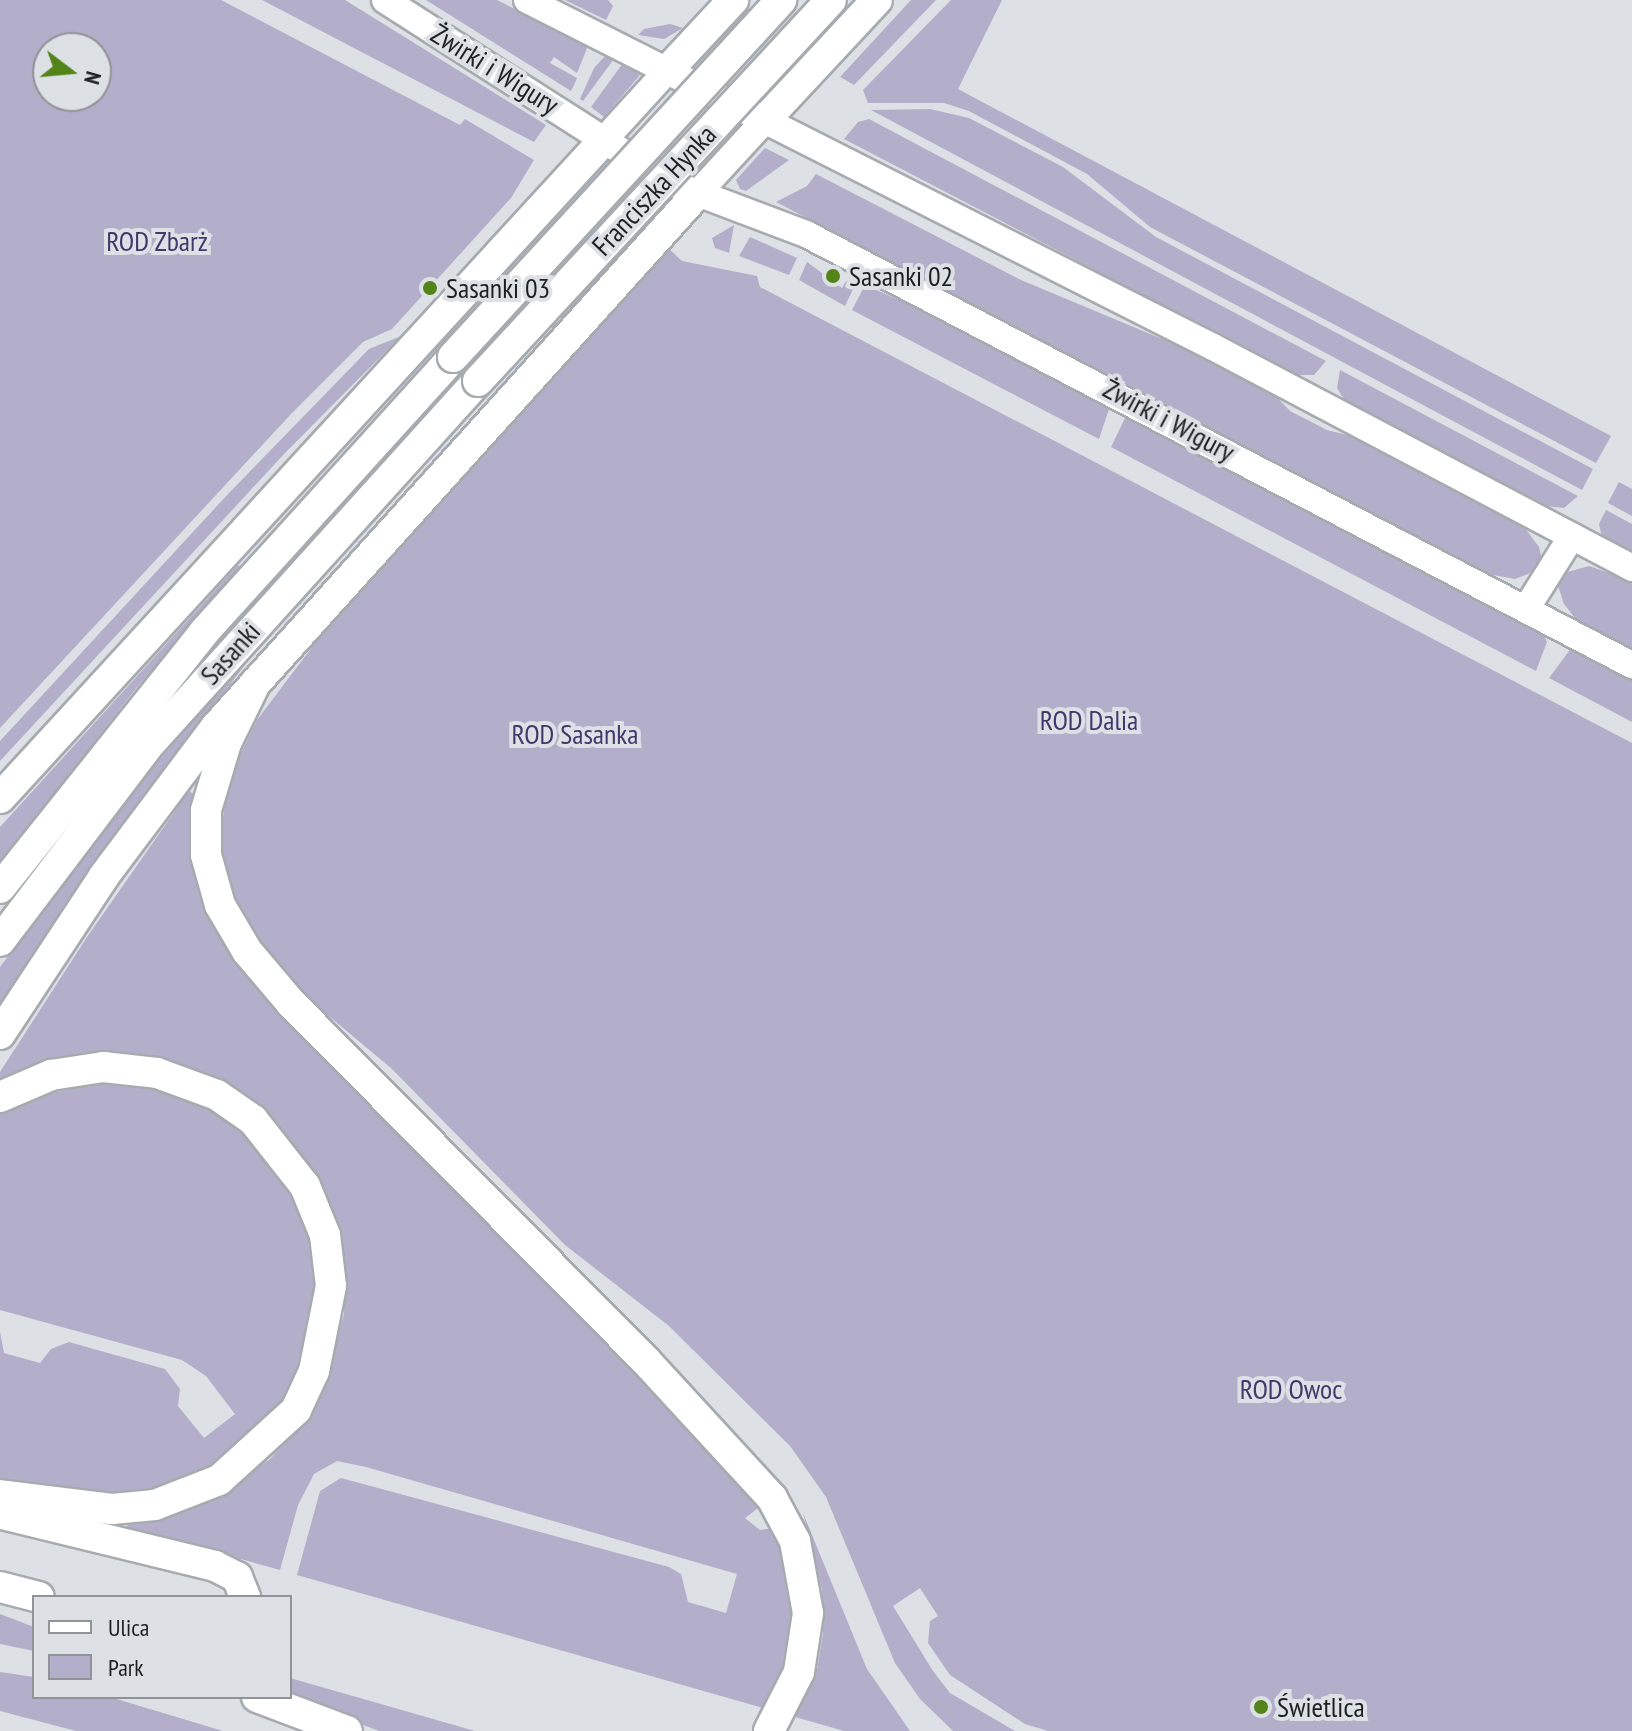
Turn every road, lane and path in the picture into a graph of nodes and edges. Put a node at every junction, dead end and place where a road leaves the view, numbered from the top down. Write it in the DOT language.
graph roads {
  1 [pos="385,0"];
  2 [pos="527,0"];
  3 [pos="733,0"];
  4 [pos="781,0"];
  5 [pos="831,0"];
  6 [pos="877,0"];
  7 [pos="668,70"];
  8 [pos="765,120"];
  9 [pos="604,140"];
  10 [pos="697,194"];
  11 [pos="453,357"];
  12 [pos="478,381"];
  13 [pos="1572,536"];
  14 [pos="1632,568"];
  15 [pos="1526,609"];
  16 [pos="1632,665"];
  17 [pos="256,682"];
  18 [pos="0,798"];
  19 [pos="0,888"];
  20 [pos="0,941"];
  21 [pos="0,1034"];
  22 [pos="0,1097"];
  23 [pos="0,1495"];
  24 [pos="0,1514"];
  25 [pos="0,1587"];
  26 [pos="0,1595"];
  27 [pos="32,1595"];
  28 [pos="244,1595"];
  29 [pos="32,1609"];
  30 [pos="262,1699"];
  31 [pos="347,1731"];
  32 [pos="769,1731"];
  1 -- 9 [label="main road, Żwirki i Wigury"];
  2 -- 7 [label="main road"];
  3 -- 7 [label="main road"];
  4 -- 11 [label="main road, Franciszka Hynka, bridge"];
  5 -- 12 [label="main road, Franciszka Hynka, bridge"];
  6 -- 8 [label="main road"];
  7 -- 8 [label="main road"];
  7 -- 9 [label="main road"];
  8 -- 10 [label="main road"];
  8 -- 13 [label="main road"];
  9 -- 10 [label="main road, Żwirki i Wigury"];
  9 -- 18 [label="main road"];
  10 -- 15 [label="main road, Żwirki i Wigury"];
  10 -- 17 [label="main road"];
  11 -- 19 [label="main road, Sasanki"];
  12 -- 20 [label="main road, Sasanki"];
  13 -- 14 [label="main road"];
  13 -- 15 [label="main road"];
  15 -- 16 [label="main road, Żwirki i Wigury"];
  17 -- 21 [label="main road"];
  17 -- 32 [label="main road"];
  22 -- 23 [label="main road"];
  24 -- 28 [label="main road"];
  25 -- 27 [label="main road"];
  26 -- 29 [label="main road"];
  30 -- 31 [label="main road"];
}
